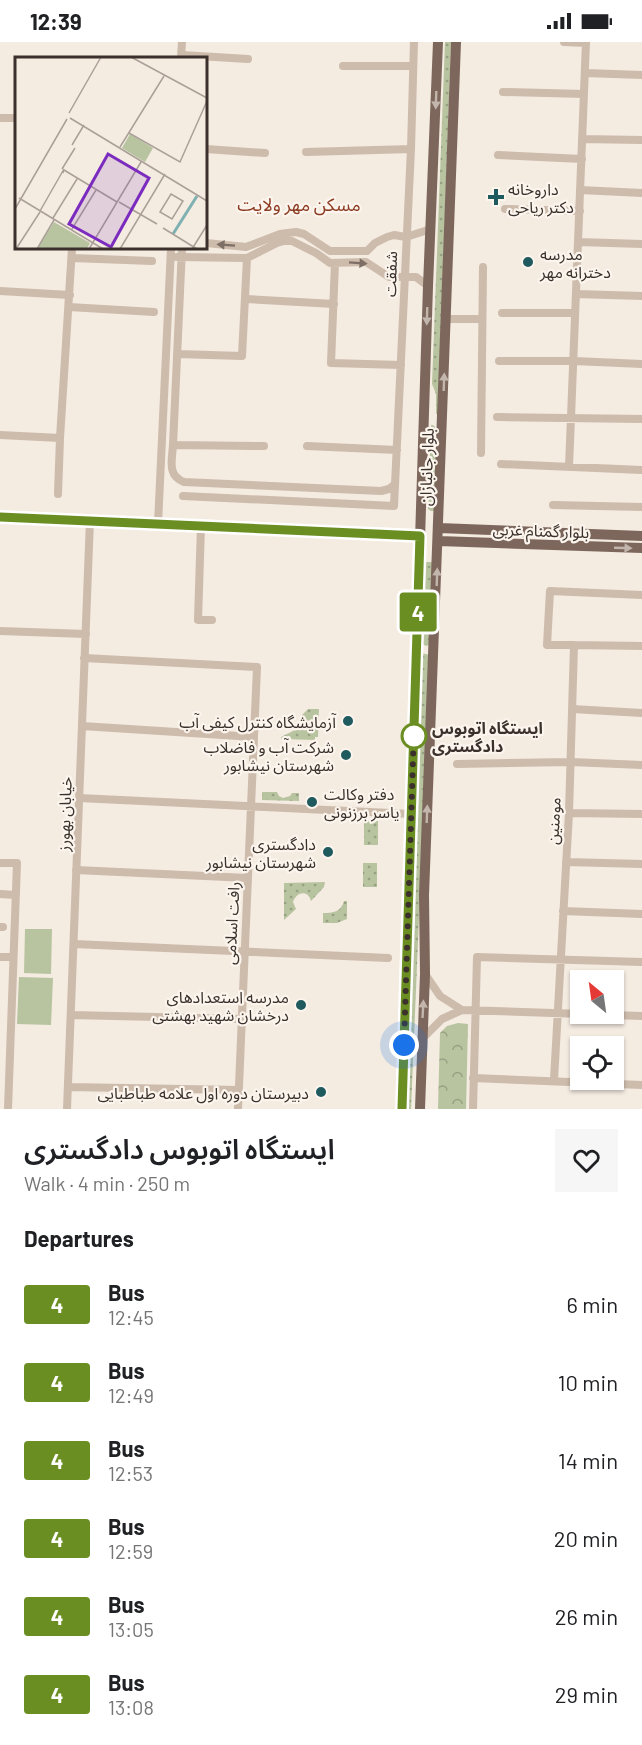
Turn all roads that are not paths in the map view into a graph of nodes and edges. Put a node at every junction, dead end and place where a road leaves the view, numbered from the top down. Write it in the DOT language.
graph roads {
  1 [pos="182,42"];
  2 [pos="414,42"];
  3 [pos="438,42"];
  4 [pos="456,42"];
  5 [pos="564,42"];
  6 [pos="586,42"];
  7 [pos="181,57"];
  8 [pos="207,58"];
  9 [pos="248,59"];
  10 [pos="343,66"];
  11 [pos="413,66"];
  12 [pos="585,73"];
  13 [pos="642,75"];
  14 [pos="503,92"];
  15 [pos="584,94"];
  16 [pos="582,139"];
  17 [pos="642,140"];
  18 [pos="207,149"];
  19 [pos="411,149"];
  20 [pos="306,152"];
  21 [pos="265,153"];
  22 [pos="498,155"];
  23 [pos="582,159"];
  24 [pos="580,190"];
  25 [pos="642,193"];
  26 [pos="505,209"];
  27 [pos="579,211"];
  28 [pos="431,229"];
  29 [pos="406,237"];
  30 [pos="578,242"];
  31 [pos="207,243"];
  32 [pos="642,244"];
  33 [pos="72,249"];
  34 [pos="171,252"];
  35 [pos="182,252"];
  36 [pos="72,258"];
  37 [pos="247,258"];
  38 [pos="152,261"];
  39 [pos="335,263"];
  40 [pos="483,267"];
  41 [pos="405,277"];
  42 [pos="428,286"];
  43 [pos="0,291"];
  44 [pos="576,294"];
  45 [pos="70,295"];
  46 [pos="642,296"];
  47 [pos="244,299"];
  48 [pos="334,304"];
  49 [pos="69,307"];
  50 [pos="154,312"];
  51 [pos="502,313"];
  52 [pos="576,313"];
  53 [pos="446,319"];
  54 [pos="482,319"];
  55 [pos="177,354"];
  56 [pos="499,361"];
  57 [pos="574,361"];
  58 [pos="642,364"];
  59 [pos="401,365"];
  60 [pos="496,417"];
  61 [pos="571,417"];
  62 [pos="424,418"];
  63 [pos="443,418"];
  64 [pos="642,418"];
  65 [pos="0,435"];
  66 [pos="60,438"];
  67 [pos="173,445"];
  68 [pos="264,446"];
  69 [pos="307,446"];
  70 [pos="397,450"];
  71 [pos="481,453"];
  72 [pos="501,464"];
  73 [pos="569,467"];
  74 [pos="642,470"];
  75 [pos="395,484"];
  76 [pos="58,494"];
  77 [pos="183,496"];
  78 [pos="553,505"];
  79 [pos="642,507"];
  80 [pos="0,517"];
  81 [pos="90,520"];
  82 [pos="158,524"];
  83 [pos="201,526"];
  84 [pos="439,528"];
  85 [pos="454,529"];
  86 [pos="420,536"];
  87 [pos="642,536"];
  88 [pos="439,541"];
  89 [pos="453,541"];
  90 [pos="642,548"];
  91 [pos="642,595"];
  92 [pos="212,620"];
  93 [pos="0,631"];
  94 [pos="86,634"];
  95 [pos="434,644"];
  96 [pos="417,645"];
  97 [pos="574,645"];
  98 [pos="642,646"];
  99 [pos="84,658"];
  100 [pos="572,709"];
  101 [pos="642,713"];
  102 [pos="82,726"];
  103 [pos="254,737"];
  104 [pos="571,762"];
  105 [pos="457,764"];
  106 [pos="642,765"];
  107 [pos="79,798"];
  108 [pos="251,807"];
  109 [pos="569,813"];
  110 [pos="411,814"];
  111 [pos="642,814"];
  112 [pos="566,862"];
  113 [pos="0,863"];
  114 [pos="642,864"];
  115 [pos="76,870"];
  116 [pos="248,878"];
  117 [pos="0,894"];
  118 [pos="16,895"];
  119 [pos="563,911"];
  120 [pos="642,915"];
  121 [pos="74,944"];
  122 [pos="245,951"];
  123 [pos="0,957"];
  124 [pos="14,957"];
  125 [pos="388,958"];
  126 [pos="560,960"];
  127 [pos="642,962"];
  128 [pos="425,974"];
  129 [pos="476,1009"];
  130 [pos="462,1010"];
  131 [pos="557,1014"];
  132 [pos="71,1015"];
  133 [pos="642,1016"];
  134 [pos="0,1018"];
  135 [pos="11,1018"];
  136 [pos="242,1019"];
  137 [pos="422,1039"];
  138 [pos="0,1050"];
  139 [pos="10,1050"];
  140 [pos="473,1078"];
  141 [pos="5,1079"];
  142 [pos="554,1080"];
  143 [pos="642,1085"];
  144 [pos="68,1087"];
  145 [pos="239,1090"];
  146 [pos="8,1109"];
  147 [pos="67,1109"];
  148 [pos="238,1109"];
  149 [pos="402,1109"];
  150 [pos="420,1109"];
  151 [pos="473,1109"];
  1 -- 7 [label="street"];
  2 -- 11 [label="street, شفقت"];
  3 -- 28 [label="main road, بلوار جانبازان, one-way"];
  4 -- 53 [label="main road, بلوار جانبازان"];
  5 -- 6 [label="street"];
  6 -- 12 [label="street"];
  8 -- 9 [label="street"];
  10 -- 11 [label="street"];
  11 -- 19 [label="street, شفقت"];
  12 -- 13 [label="street"];
  12 -- 15 [label="street"];
  14 -- 15 [label="street"];
  15 -- 16 [label="street"];
  16 -- 17 [label="street"];
  16 -- 23 [label="street"];
  18 -- 21 [label="street"];
  19 -- 20 [label="street"];
  19 -- 29 [label="street, شفقت"];
  22 -- 23 [label="street"];
  23 -- 24 [label="street"];
  24 -- 25 [label="street"];
  24 -- 27 [label="street"];
  26 -- 27 [label="street"];
  27 -- 30 [label="street"];
  28 -- 29 [label="street"];
  28 -- 42 [label="main road, بلوار جانبازان"];
  29 -- 31 [label="street, one-way"];
  29 -- 41 [label="street, شفقت"];
  30 -- 32 [label="street"];
  30 -- 44 [label="street"];
  33 -- 36 [label="street"];
  34 -- 35 [label="street"];
  34 -- 82 [label="street"];
  35 -- 37 [label="street"];
  35 -- 55 [label="street"];
  36 -- 38 [label="street"];
  36 -- 45 [label="street"];
  37 -- 39 [label="street"];
  37 -- 47 [label="street"];
  39 -- 41 [label="street, one-way"];
  39 -- 48 [label="street"];
  40 -- 54 [label="street"];
  41 -- 42 [label="street"];
  41 -- 59 [label="street, شفقت"];
  42 -- 62 [label="main road, بلوار جانبازان, one-way"];
  43 -- 45 [label="street"];
  44 -- 46 [label="street"];
  44 -- 52 [label="street"];
  45 -- 49 [label="street"];
  47 -- 48 [label="street"];
  47 -- 55 [label="street"];
  48 -- 59 [label="street"];
  49 -- 50 [label="street"];
  49 -- 66 [label="street"];
  51 -- 52 [label="street"];
  52 -- 57 [label="street"];
  53 -- 54 [label="street"];
  63 -- 53 [label="main road, بلوار جانبازان, one-way"];
  54 -- 71 [label="street"];
  55 -- 67 [label="street"];
  56 -- 57 [label="street"];
  57 -- 58 [label="street"];
  57 -- 61 [label="street"];
  59 -- 70 [label="street, شفقت"];
  60 -- 61 [label="street"];
  61 -- 64 [label="street"];
  61 -- 73 [label="street"];
  62 -- 63 [label="main road"];
  62 -- 86 [label="main road, بلوار جانبازان"];
  63 -- 84 [label="main road, بلوار جانبازان"];
  65 -- 66 [label="street"];
  66 -- 76 [label="street"];
  67 -- 68 [label="street"];
  67 -- 75 [label="street"];
  69 -- 70 [label="street"];
  70 -- 75 [label="street, شفقت"];
  72 -- 73 [label="street"];
  73 -- 74 [label="street"];
  75 -- 77 [label="street, شفقت"];
  78 -- 79 [label="street"];
  80 -- 81 [label="main road"];
  81 -- 82 [label="main road"];
  81 -- 94 [label="street, خیابان بهورز"];
  82 -- 83 [label="main road"];
  83 -- 86 [label="main road"];
  83 -- 92 [label="street"];
  84 -- 85 [label="main road, بلوار گمنام غربی"];
  84 -- 88 [label="main road, بلوار جانبازان"];
  85 -- 87 [label="main road, بلوار گمنام غربی"];
  85 -- 89 [label="main road"];
  86 -- 96 [label="main road, بلوار جانبازان"];
  88 -- 89 [label="main road, بلوار گمنام غربی"];
  95 -- 88 [label="main road, بلوار جانبازان, one-way"];
  89 -- 90 [label="main road, بلوار گمنام غربی, one-way"];
  91 -- 97 [label="street"];
  93 -- 94 [label="street"];
  94 -- 99 [label="street, خیابان بهورز"];
  95 -- 96 [label="main road"];
  128 -- 95 [label="main road, بلوار جانبازان, one-way"];
  96 -- 110 [label="main road, بلوار جانبازان"];
  97 -- 98 [label="street"];
  97 -- 100 [label="street, مومنین"];
  99 -- 102 [label="street, خیابان بهورز"];
  99 -- 103 [label="street, رافت اسلامی"];
  100 -- 101 [label="street"];
  100 -- 104 [label="street, مومنین"];
  102 -- 103 [label="street"];
  102 -- 107 [label="street, خیابان بهورز"];
  103 -- 108 [label="street, رافت اسلامی"];
  104 -- 105 [label="street"];
  104 -- 106 [label="street"];
  104 -- 109 [label="street, مومنین"];
  107 -- 108 [label="street"];
  107 -- 115 [label="street, خیابان بهورز"];
  108 -- 110 [label="street"];
  108 -- 116 [label="street, رافت اسلامی"];
  109 -- 111 [label="street"];
  109 -- 112 [label="street, مومنین"];
  110 -- 149 [label="main road, بلوار جانبازان"];
  112 -- 114 [label="street"];
  112 -- 119 [label="street, مومنین"];
  113 -- 118 [label="street"];
  115 -- 116 [label="street"];
  115 -- 121 [label="street, خیابان بهورز"];
  116 -- 122 [label="street, رافت اسلامی"];
  117 -- 118 [label="street"];
  118 -- 124 [label="street"];
  119 -- 120 [label="street"];
  119 -- 126 [label="street, مومنین"];
  121 -- 122 [label="street"];
  121 -- 132 [label="street, خیابان بهورز"];
  122 -- 125 [label="street"];
  122 -- 136 [label="street, رافت اسلامی"];
  123 -- 124 [label="street"];
  124 -- 135 [label="street"];
  126 -- 127 [label="street"];
  126 -- 129 [label="street"];
  126 -- 131 [label="street, مومنین"];
  128 -- 130 [label="street"];
  137 -- 128 [label="main road, بلوار جانبازان, one-way"];
  129 -- 130 [label="street"];
  129 -- 131 [label="street"];
  129 -- 140 [label="street"];
  130 -- 137 [label="street"];
  131 -- 133 [label="street"];
  131 -- 142 [label="street, مومنین"];
  132 -- 136 [label="street"];
  132 -- 144 [label="street, خیابان بهورز"];
  134 -- 135 [label="street"];
  135 -- 139 [label="street"];
  136 -- 145 [label="street, رافت اسلامی"];
  137 -- 150 [label="main road, بلوار جانبازان"];
  138 -- 139 [label="street"];
  139 -- 141 [label="street"];
  140 -- 142 [label="street"];
  140 -- 151 [label="street"];
  141 -- 146 [label="street"];
  142 -- 143 [label="street"];
  144 -- 145 [label="street"];
  144 -- 147 [label="street, خیابان بهورز"];
  145 -- 148 [label="street, رافت اسلامی"];
}
